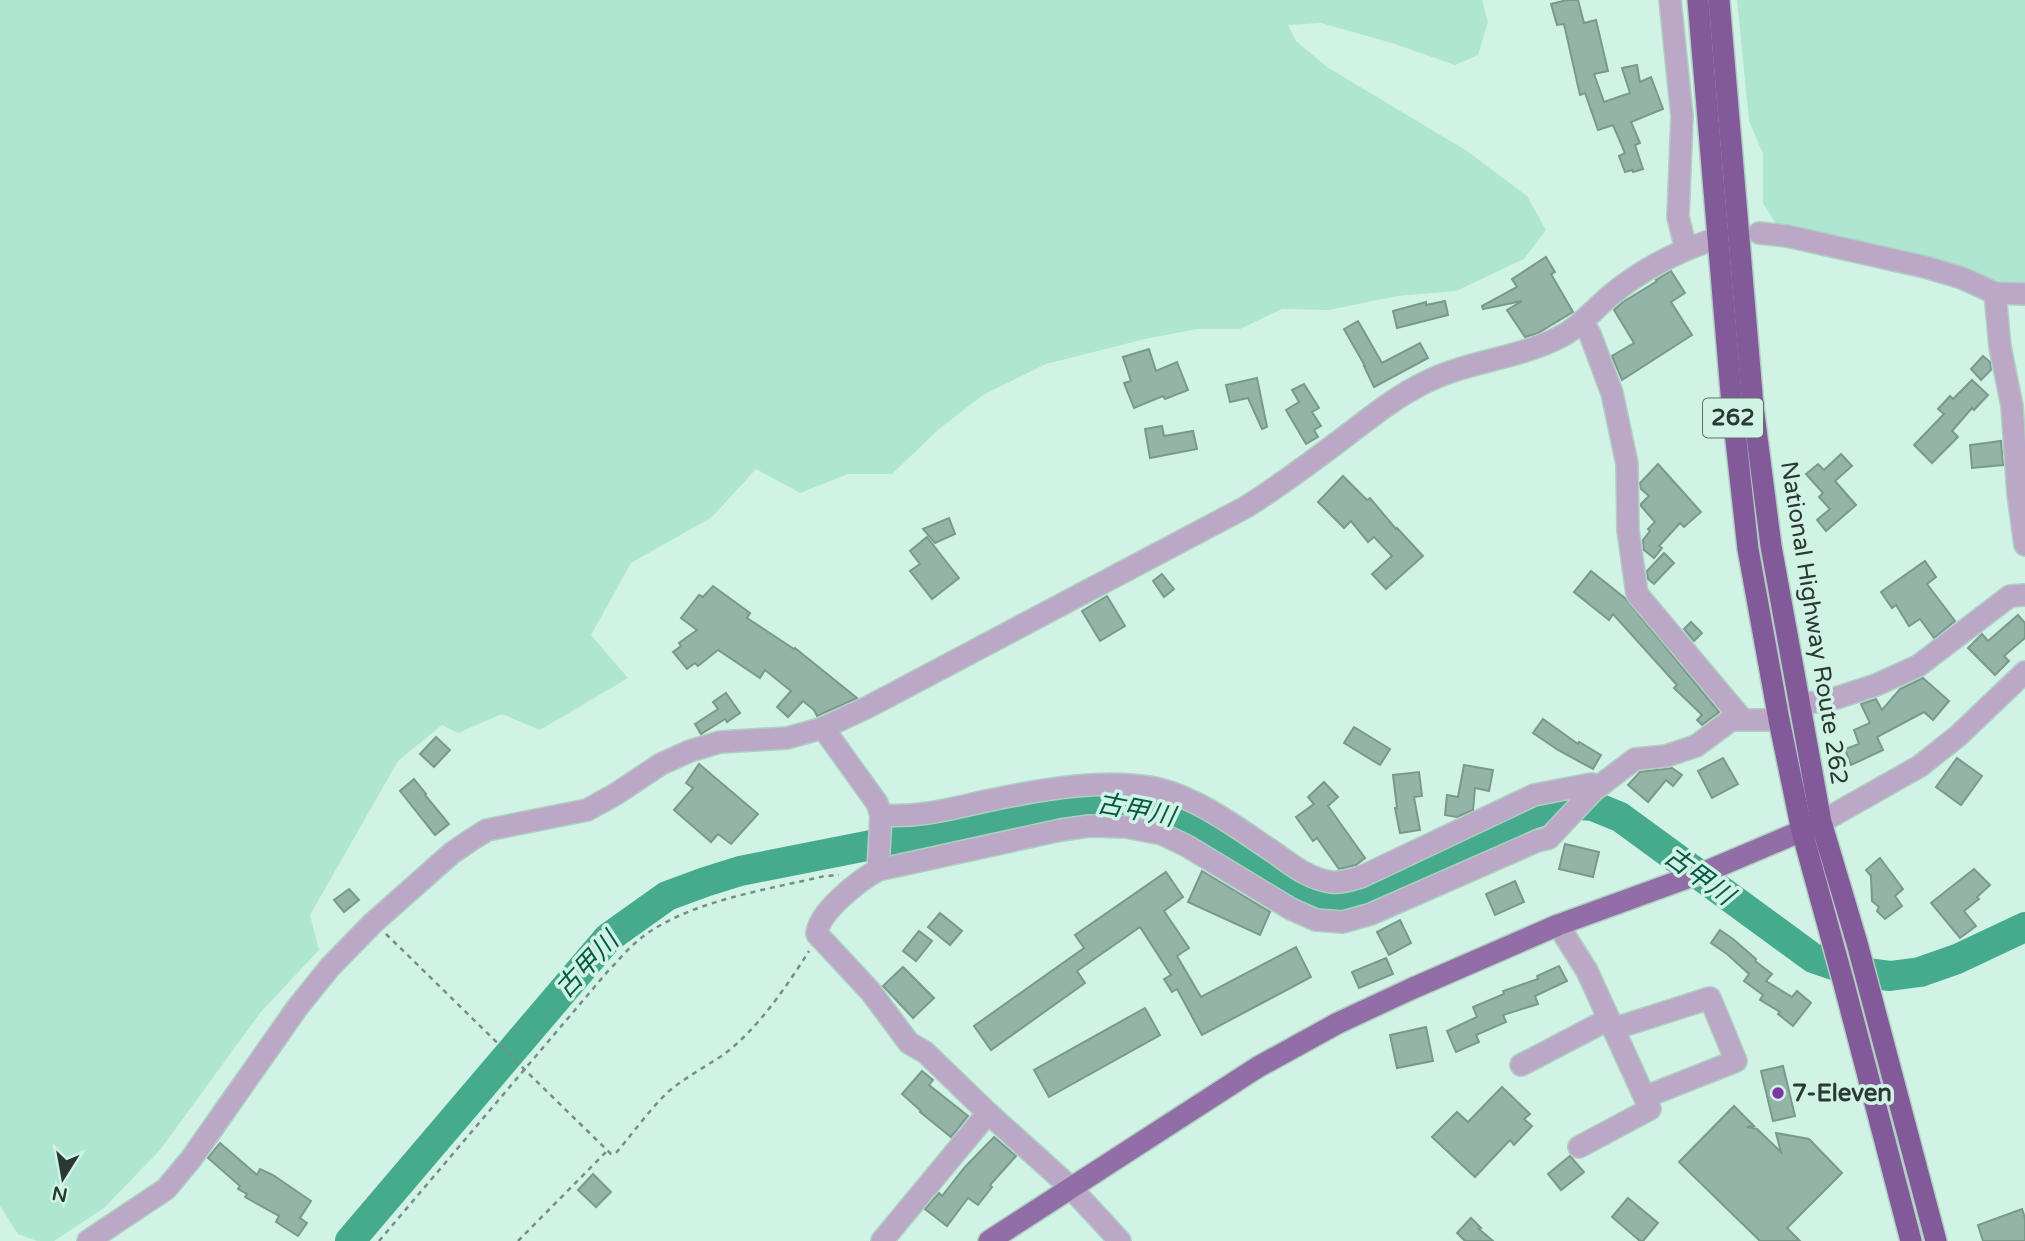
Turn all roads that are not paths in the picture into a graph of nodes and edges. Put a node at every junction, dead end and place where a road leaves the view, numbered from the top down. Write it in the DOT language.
graph roads {
  1 [pos="1670,0"];
  2 [pos="1698,0"];
  3 [pos="1719,0"];
  4 [pos="1759,233"];
  5 [pos="1709,241"];
  6 [pos="1686,249"];
  7 [pos="1995,293"];
  8 [pos="2025,294"];
  9 [pos="1583,323"];
  10 [pos="2025,545"];
  11 [pos="2025,594"];
  12 [pos="2025,672"];
  13 [pos="1799,705"];
  14 [pos="1742,719"];
  15 [pos="1779,720"];
  16 [pos="823,728"];
  17 [pos="1597,789"];
  18 [pos="880,822"];
  19 [pos="1821,822"];
  20 [pos="1802,831"];
  21 [pos="873,870"];
  22 [pos="1558,925"];
  23 [pos="1611,1024"];
  24 [pos="1521,1065"];
  25 [pos="1644,1097"];
  26 [pos="988,1112"];
  27 [pos="1579,1147"];
  28 [pos="1070,1187"];
  29 [pos="1108,1237"];
  30 [pos="88,1241"];
  31 [pos="882,1241"];
  32 [pos="989,1241"];
  33 [pos="1911,1241"];
  34 [pos="1936,1241"];
  1 -- 6 [label="street"];
  2 -- 15 [label="highway, National Highway Route 262 / 262"];
  3 -- 13 [label="highway, National Highway Route 262 / 262"];
  4 -- 7 [label="street"];
  5 -- 6 [label="street"];
  6 -- 9 [label="street"];
  7 -- 8 [label="street"];
  7 -- 10 [label="street"];
  9 -- 14 [label="street"];
  9 -- 16 [label="street"];
  11 -- 13 [label="street"];
  12 -- 19 [label="street"];
  13 -- 19 [label="highway, National Highway Route 262 / 262"];
  14 -- 15 [label="street"];
  14 -- 17 [label="street"];
  15 -- 20 [label="highway, National Highway Route 262 / 262"];
  16 -- 18 [label="street"];
  16 -- 30 [label="street"];
  17 -- 18 [label="street"];
  17 -- 21 [label="street"];
  18 -- 21 [label="street"];
  19 -- 20 [label="main road"];
  19 -- 34 [label="highway, National Highway Route 262 / 262"];
  20 -- 22 [label="main road"];
  20 -- 33 [label="highway, National Highway Route 262 / 262"];
  21 -- 26 [label="street"];
  22 -- 23 [label="street"];
  22 -- 28 [label="main road"];
  23 -- 24 [label="street"];
  23 -- 25 [label="street"];
  23 -- 25 [label="street"];
  25 -- 27 [label="street"];
  26 -- 28 [label="street"];
  26 -- 31 [label="street"];
  28 -- 29 [label="street"];
  28 -- 32 [label="main road"];
}
